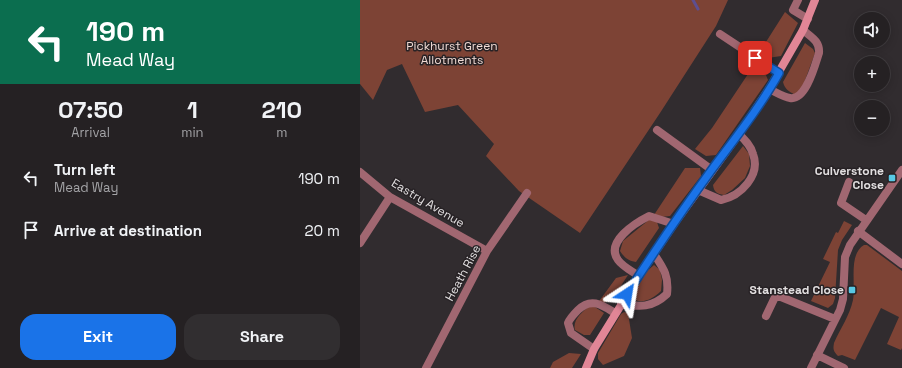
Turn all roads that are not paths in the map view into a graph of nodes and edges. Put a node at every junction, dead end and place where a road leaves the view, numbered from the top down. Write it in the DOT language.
graph roads {
  1 [pos="798,0"];
  2 [pos="815,0"];
  3 [pos="808,19"];
  4 [pos="803,30"];
  5 [pos="720,34"];
  6 [pos="779,73"];
  7 [pos="769,89"];
  8 [pos="657,130"];
  9 [pos="739,134"];
  10 [pos="712,170"];
  11 [pos="902,170"];
  12 [pos="360,172"];
  13 [pos="849,182"];
  14 [pos="698,190"];
  15 [pos="527,193"];
  16 [pos="390,196"];
  17 [pos="866,220"];
  18 [pos="674,224"];
  19 [pos="858,231"];
  20 [pos="360,243"];
  21 [pos="487,251"];
  22 [pos="654,254"];
  23 [pos="902,264"];
  24 [pos="639,276"];
  25 [pos="621,304"];
  26 [pos="615,313"];
  27 [pos="766,316"];
  28 [pos="835,319"];
  29 [pos="594,349"];
  30 [pos="817,355"];
  31 [pos="589,367"];
  32 [pos="426,368"];
  33 [pos="811,368"];
  34 [pos="844,368"];
  1 -- 3 [label="street"];
  2 -- 3 [label="street"];
  3 -- 4 [label="street"];
  4 -- 6 [label="street"];
  4 -- 7 [label="street"];
  5 -- 6 [label="street"];
  6 -- 7 [label="street"];
  7 -- 9 [label="street"];
  8 -- 10 [label="street"];
  9 -- 10 [label="street"];
  9 -- 14 [label="street"];
  10 -- 14 [label="street"];
  11 -- 17 [label="street"];
  12 -- 16 [label="street, Eastry Avenue"];
  13 -- 17 [label="street"];
  14 -- 18 [label="street"];
  15 -- 21 [label="street, Heath Rise"];
  16 -- 20 [label="street"];
  16 -- 21 [label="street, Eastry Avenue"];
  17 -- 19 [label="street"];
  18 -- 22 [label="street"];
  18 -- 24 [label="street"];
  19 -- 23 [label="street"];
  19 -- 28 [label="street"];
  21 -- 32 [label="street, Heath Rise"];
  22 -- 24 [label="street"];
  22 -- 25 [label="street"];
  24 -- 25 [label="street"];
  25 -- 26 [label="street"];
  26 -- 29 [label="street"];
  26 -- 29 [label="street"];
  27 -- 28 [label="street"];
  28 -- 30 [label="street"];
  29 -- 31 [label="street"];
  30 -- 33 [label="street"];
  30 -- 34 [label="street"];
}
